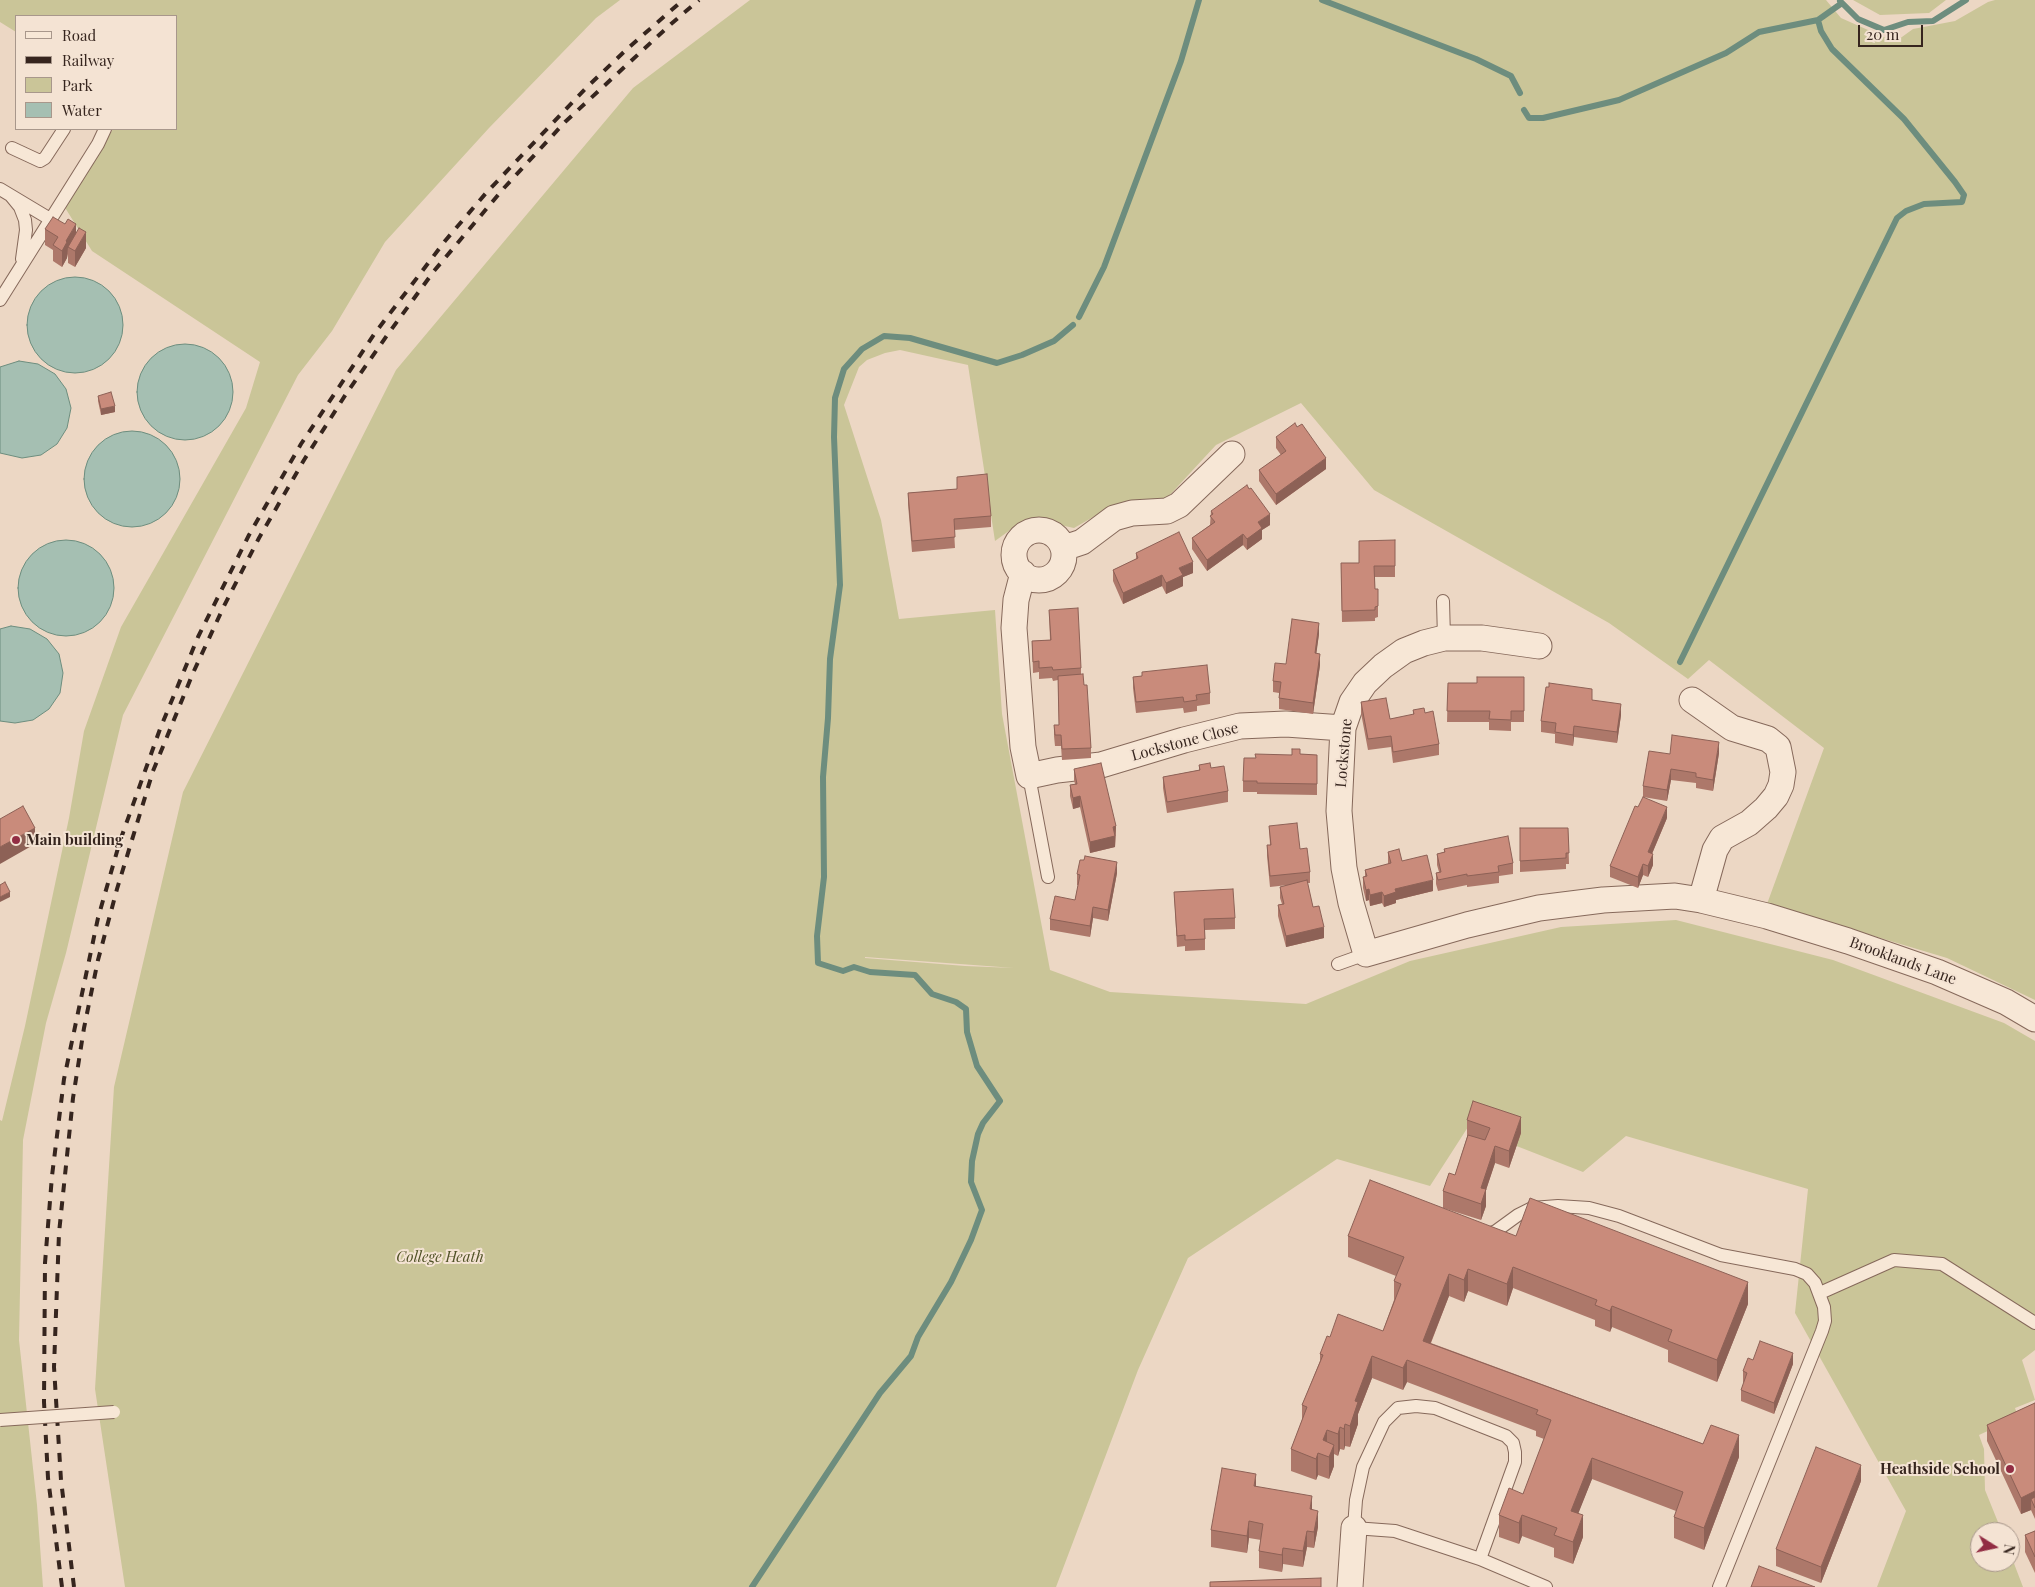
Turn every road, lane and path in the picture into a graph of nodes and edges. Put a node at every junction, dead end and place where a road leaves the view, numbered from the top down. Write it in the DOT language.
graph roads {
  1 [pos="63,130"];
  2 [pos="105,130"];
  3 [pos="12,148"];
  4 [pos="6,192"];
  5 [pos="50,219"];
  6 [pos="21,266"];
  7 [pos="0,300"];
  8 [pos="1232,454"];
  9 [pos="1064,548"];
  10 [pos="1023,573"];
  11 [pos="1443,601"];
  12 [pos="1444,638"];
  13 [pos="1539,646"];
  14 [pos="1692,700"];
  15 [pos="1343,728"];
  16 [pos="1029,776"];
  17 [pos="1048,877"];
  18 [pos="1701,900"];
  19 [pos="1366,954"];
  20 [pos="1338,964"];
  21 [pos="2035,1019"];
  22 [pos="1470,1232"];
  23 [pos="1820,1293"];
  24 [pos="2035,1323"];
  25 [pos="114,1412"];
  26 [pos="0,1420"];
  27 [pos="1354,1528"];
  28 [pos="1480,1559"];
  29 [pos="1350,1587"];
  30 [pos="1546,1587"];
  31 [pos="1719,1587"];
  1 -- 3 [label="lane"];
  2 -- 5 [label="lane"];
  4 -- 5 [label="lane"];
  4 -- 6 [label="lane"];
  5 -- 6 [label="lane"];
  6 -- 7 [label="lane"];
  8 -- 9 [label="street"];
  9 -- 10 [label="street"];
  9 -- 10 [label="street"];
  10 -- 16 [label="street"];
  11 -- 12 [label="lane"];
  12 -- 13 [label="street, Lockstone"];
  12 -- 15 [label="street, Lockstone"];
  14 -- 18 [label="street"];
  15 -- 16 [label="street, Lockstone Close"];
  15 -- 19 [label="street, Lockstone"];
  16 -- 17 [label="lane"];
  18 -- 19 [label="street"];
  18 -- 21 [label="street, Brooklands Lane"];
  19 -- 20 [label="lane"];
  22 -- 23 [label="lane"];
  23 -- 24 [label="lane"];
  23 -- 31 [label="lane"];
  25 -- 26 [label="lane, bridge"];
  27 -- 28 [label="lane"];
  27 -- 28 [label="lane"];
  27 -- 29 [label="street"];
  28 -- 30 [label="lane"];
}
